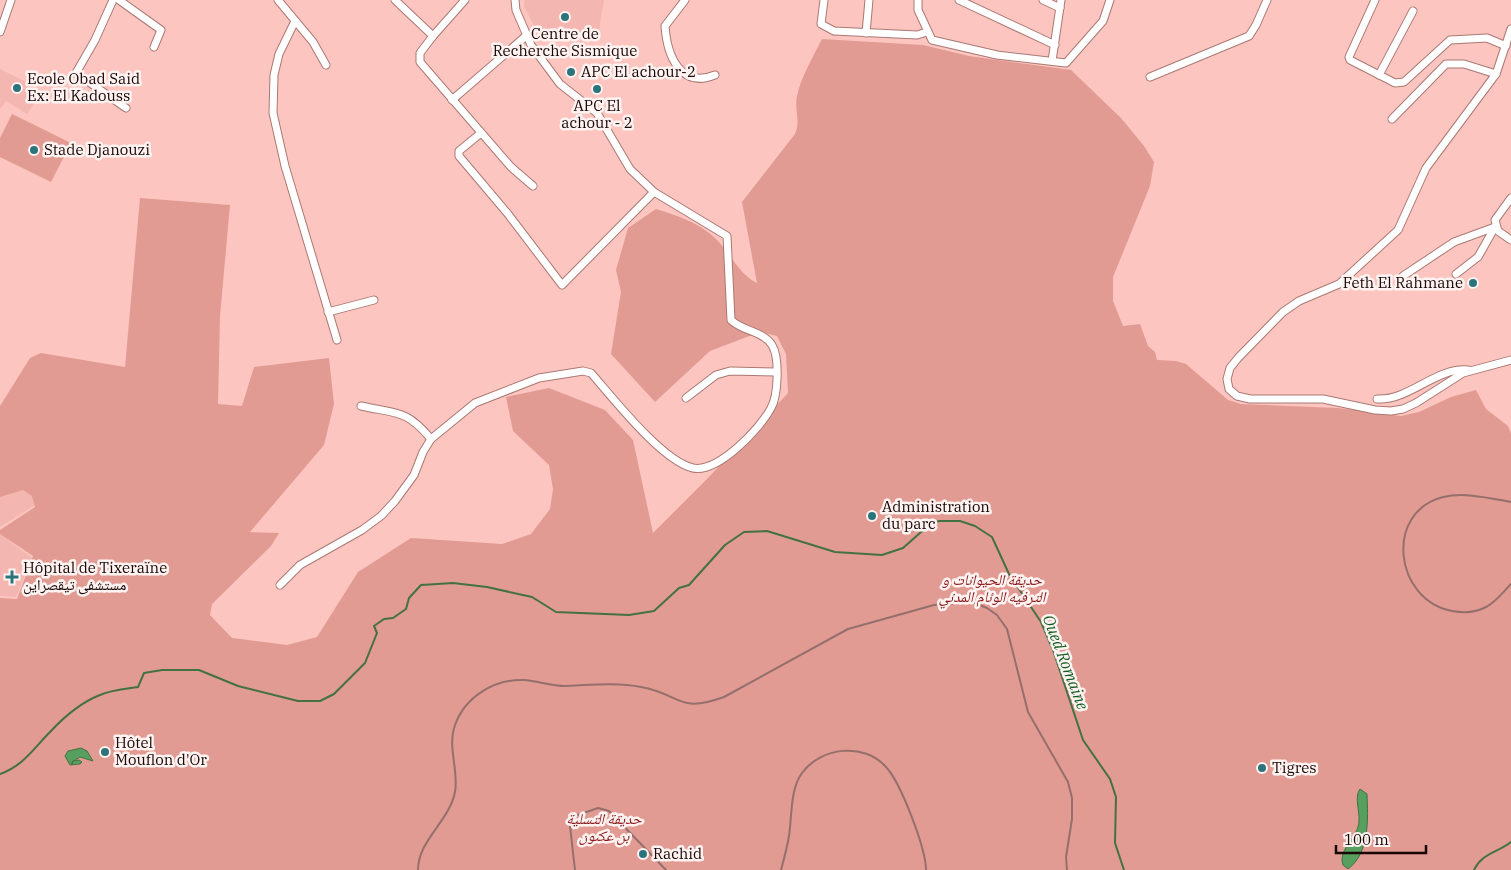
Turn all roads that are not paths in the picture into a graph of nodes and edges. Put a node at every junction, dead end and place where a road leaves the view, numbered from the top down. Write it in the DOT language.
graph roads {
  1 [pos="11,0"];
  2 [pos="113,0"];
  3 [pos="119,0"];
  4 [pos="278,0"];
  5 [pos="395,0"];
  6 [pos="465,0"];
  7 [pos="515,0"];
  8 [pos="685,0"];
  9 [pos="824,0"];
  10 [pos="870,0"];
  11 [pos="918,0"];
  12 [pos="959,0"];
  13 [pos="1043,0"];
  14 [pos="1110,0"];
  15 [pos="1267,0"];
  16 [pos="1375,0"];
  17 [pos="1061,4"];
  18 [pos="1413,11"];
  19 [pos="295,21"];
  20 [pos="1511,29"];
  21 [pos="0,32"];
  22 [pos="927,32"];
  23 [pos="866,33"];
  24 [pos="432,36"];
  25 [pos="526,36"];
  26 [pos="1055,45"];
  27 [pos="1506,46"];
  28 [pos="154,47"];
  29 [pos="1052,61"];
  30 [pos="326,65"];
  31 [pos="1496,74"];
  32 [pos="715,75"];
  33 [pos="1380,75"];
  34 [pos="1150,77"];
  35 [pos="452,100"];
  36 [pos="126,108"];
  37 [pos="1392,120"];
  38 [pos="481,133"];
  39 [pos="533,186"];
  40 [pos="654,192"];
  41 [pos="1511,198"];
  42 [pos="1496,226"];
  43 [pos="1511,240"];
  44 [pos="1456,274"];
  45 [pos="1403,276"];
  46 [pos="374,300"];
  47 [pos="328,312"];
  48 [pos="337,340"];
  49 [pos="1511,360"];
  50 [pos="1472,370"];
  51 [pos="776,372"];
  52 [pos="686,398"];
  53 [pos="1377,399"];
  54 [pos="361,406"];
  55 [pos="431,440"];
  56 [pos="280,585"];
  1 -- 21 [label="street"];
  2 -- 36 [label="street"];
  3 -- 28 [label="street"];
  4 -- 19 [label="street"];
  5 -- 24 [label="street"];
  6 -- 24 [label="street"];
  7 -- 25 [label="street"];
  8 -- 32 [label="street"];
  9 -- 23 [label="street"];
  10 -- 23 [label="street"];
  11 -- 22 [label="street"];
  12 -- 26 [label="street"];
  13 -- 17 [label="street"];
  14 -- 29 [label="street"];
  15 -- 34 [label="street"];
  16 -- 33 [label="street"];
  17 -- 26 [label="street"];
  18 -- 33 [label="street"];
  19 -- 30 [label="street"];
  19 -- 47 [label="street"];
  20 -- 27 [label="street"];
  22 -- 23 [label="street"];
  22 -- 29 [label="street"];
  24 -- 35 [label="street"];
  25 -- 35 [label="street"];
  25 -- 40 [label="street"];
  26 -- 29 [label="street"];
  27 -- 31 [label="street"];
  27 -- 33 [label="street"];
  31 -- 37 [label="street"];
  31 -- 50 [label="street"];
  35 -- 38 [label="street"];
  38 -- 39 [label="street"];
  38 -- 40 [label="street"];
  40 -- 51 [label="street"];
  41 -- 42 [label="street"];
  42 -- 43 [label="street"];
  42 -- 44 [label="street"];
  42 -- 45 [label="street"];
  46 -- 47 [label="street"];
  47 -- 48 [label="street"];
  49 -- 50 [label="street"];
  50 -- 53 [label="street"];
  51 -- 52 [label="street"];
  51 -- 55 [label="street"];
  54 -- 55 [label="street"];
  55 -- 56 [label="street"];
}
